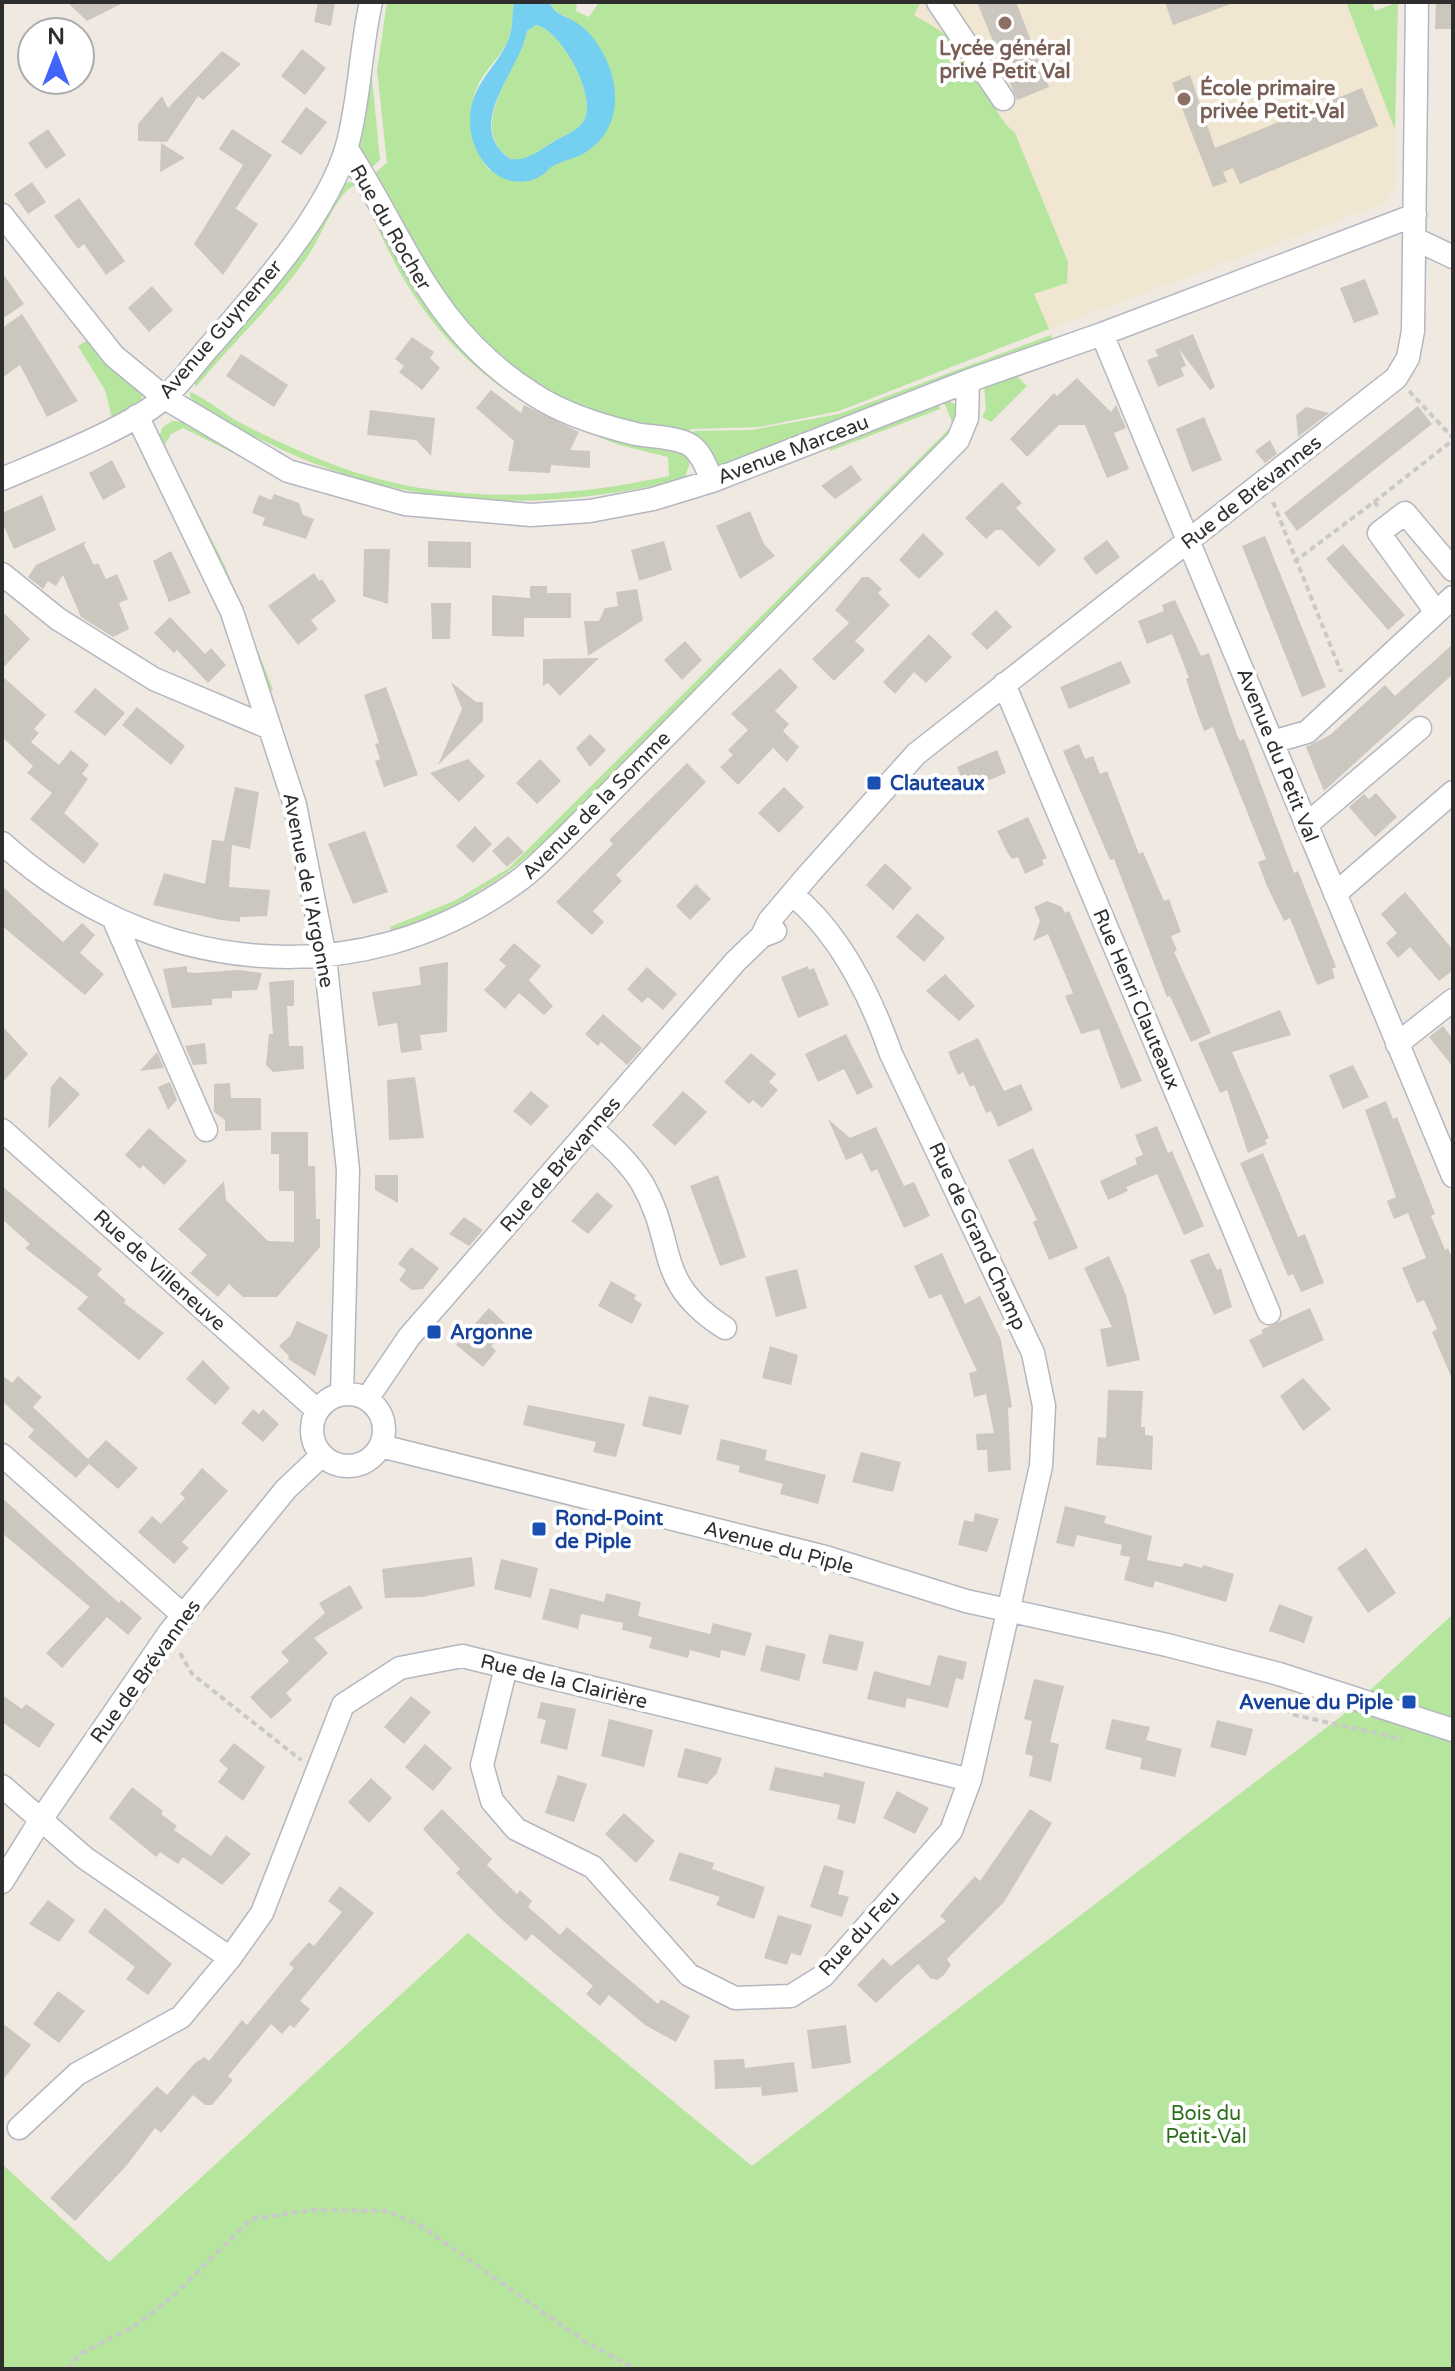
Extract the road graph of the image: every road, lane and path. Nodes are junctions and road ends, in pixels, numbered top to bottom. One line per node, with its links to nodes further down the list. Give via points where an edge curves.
1 (371, 2): 5 (street, Rue du Rocher)
2 (938, 2): 4 (street)
3 (1417, 2): 7 (street, Rue de Brévannes)
4 (1003, 99)
5 (347, 149): 13 (street, Avenue Guynemer, via 321,200 266,282); 17 (street, Rue du Rocher, via 422,284 492,363 535,396 582,417 690,445)
6 (2, 215): 13 (street, Avenue Marceau, via 114,356)
7 (1415, 215): 8 (street, Rue de Brévannes); 10 (street, Avenue Marceau)
8 (1415, 239): 9 (street); 11 (street, Rue de Brévannes, via 1411,345)
9 (1453, 257)
10 (1102, 334): 12 (street, Avenue Marceau); 21 (street, Avenue du Petit Val)
11 (1396, 378): 15 (path); 18 (street, Rue de Brévannes)
12 (968, 381): 17 (street, Avenue Marceau); 37 (street, Avenue de la Somme, via 967,418 958,440 519,881 457,919 373,948)
13 (165, 398): 14 (street, Avenue Guynemer); 17 (street, Avenue Marceau, via 288,471 405,504 531,515 590,511)
14 (137, 416): 16 (street, Avenue Guynemer); 28 (street, Avenue de l'Argonne, via 232,612)
15 (1453, 439): 19 (path)
16 (2, 479)
17 (712, 481)
18 (1265, 481): 21 (street, Rue de Brévannes); 22 (path)
19 (1374, 502): 20 (path); 22 (path)
20 (1392, 522): 23 (street, via 1405,513); 25 (street, via 1379,533)
21 (1190, 540): 26 (street, Rue de Brévannes); 30 (street, Avenue du Petit Val)
22 (1294, 562): 27 (path)
23 (1453, 570)
24 (2, 574): 28 (street, via 58,619 154,679)
25 (1445, 605): 27 (street)
26 (1004, 684): 35 (street, Rue de Brévannes, via 916,754 824,860 816,885); 44 (street, Rue Henri Clauteaux)
27 (1351, 692): 30 (street, via 1307,732)
28 (270, 728): 37 (street, Avenue de l'Argonne, via 295,805)
29 (1420, 728): 32 (street)
30 (1272, 742): 32 (street, Avenue du Petit Val)
31 (1453, 792): 34 (street)
32 (1306, 825): 34 (street, Avenue du Petit Val)
33 (2, 843): 36 (street, Avenue de la Somme, via 39,876)
34 (1335, 894): 39 (street, Avenue du Petit Val)
35 (798, 900): 40 (street, Rue de Brévannes, via 781,928 762,936 735,962); 52 (street, Rue de Grand Champ, via 825,926 876,1013 1033,1353 1044,1406 1041,1466)
36 (114, 920): 37 (street, Avenue de la Somme, via 194,948 256,958); 42 (street)
37 (325, 957): 46 (street, Avenue de l'Argonne, via 348,1170)
38 (1453, 1000): 39 (street)
39 (1397, 1044): 43 (street, Avenue du Petit Val)
40 (591, 1128): 45 (street, via 641,1181 679,1288); 47 (street, Rue de Brévannes, via 409,1337)
41 (2, 1130): 48 (street, Rue de Villeneuve)
42 (206, 1130)
43 (1453, 1176)
44 (1269, 1313)
45 (725, 1328)
46 (342, 1394): 47 (street); 48 (street)
47 (367, 1399): 49 (street, via 383,1418)
48 (317, 1410): 51 (street, via 312,1435)
49 (381, 1446): 51 (street, via 373,1458 351,1467); 52 (street, Avenue du Piple, via 825,1557)
50 (2, 1455): 53 (street)
51 (321, 1456): 53 (street, Rue de Brévannes, via 286,1489)
52 (1008, 1611): 57 (street, Avenue du Piple, via 1195,1652); 60 (street, Rue du Feu)
53 (183, 1615): 54 (street, Rue de Brévannes)
54 (169, 1633): 59 (path, via 192,1674); 62 (street, Rue de Brévannes)
55 (506, 1667): 59 (street, Rue de la Clairière, via 462,1656 400,1668 343,1705); 60 (street, Rue de la Clairière); 60 (street, Rue du Feu, via 482,1765 492,1801 516,1829 593,1867 689,1975 735,1998 791,1996 823,1976 951,1831)
56 (1276, 1688): 58 (path, via 1290,1714)
57 (1453, 1730)
58 (1408, 1740)
59 (317, 1772): 65 (street, Rue de la Clairière, via 262,1913)
60 (970, 1780)
61 (2, 1786): 62 (street)
62 (40, 1821): 63 (street, Rue de Brévannes); 64 (street, Rue de Brévannes); 65 (street)
63 (2, 1864)
64 (2, 1882)
65 (230, 1958): 66 (street, Rue de la Clairière, via 181,2017 77,2074)
66 (19, 2128)
67 (68, 2369): 68 (path, via 80,2354 138,2324 172,2297 251,2219 313,2210 387,2211 421,2226 584,2341)
68 (636, 2369)

